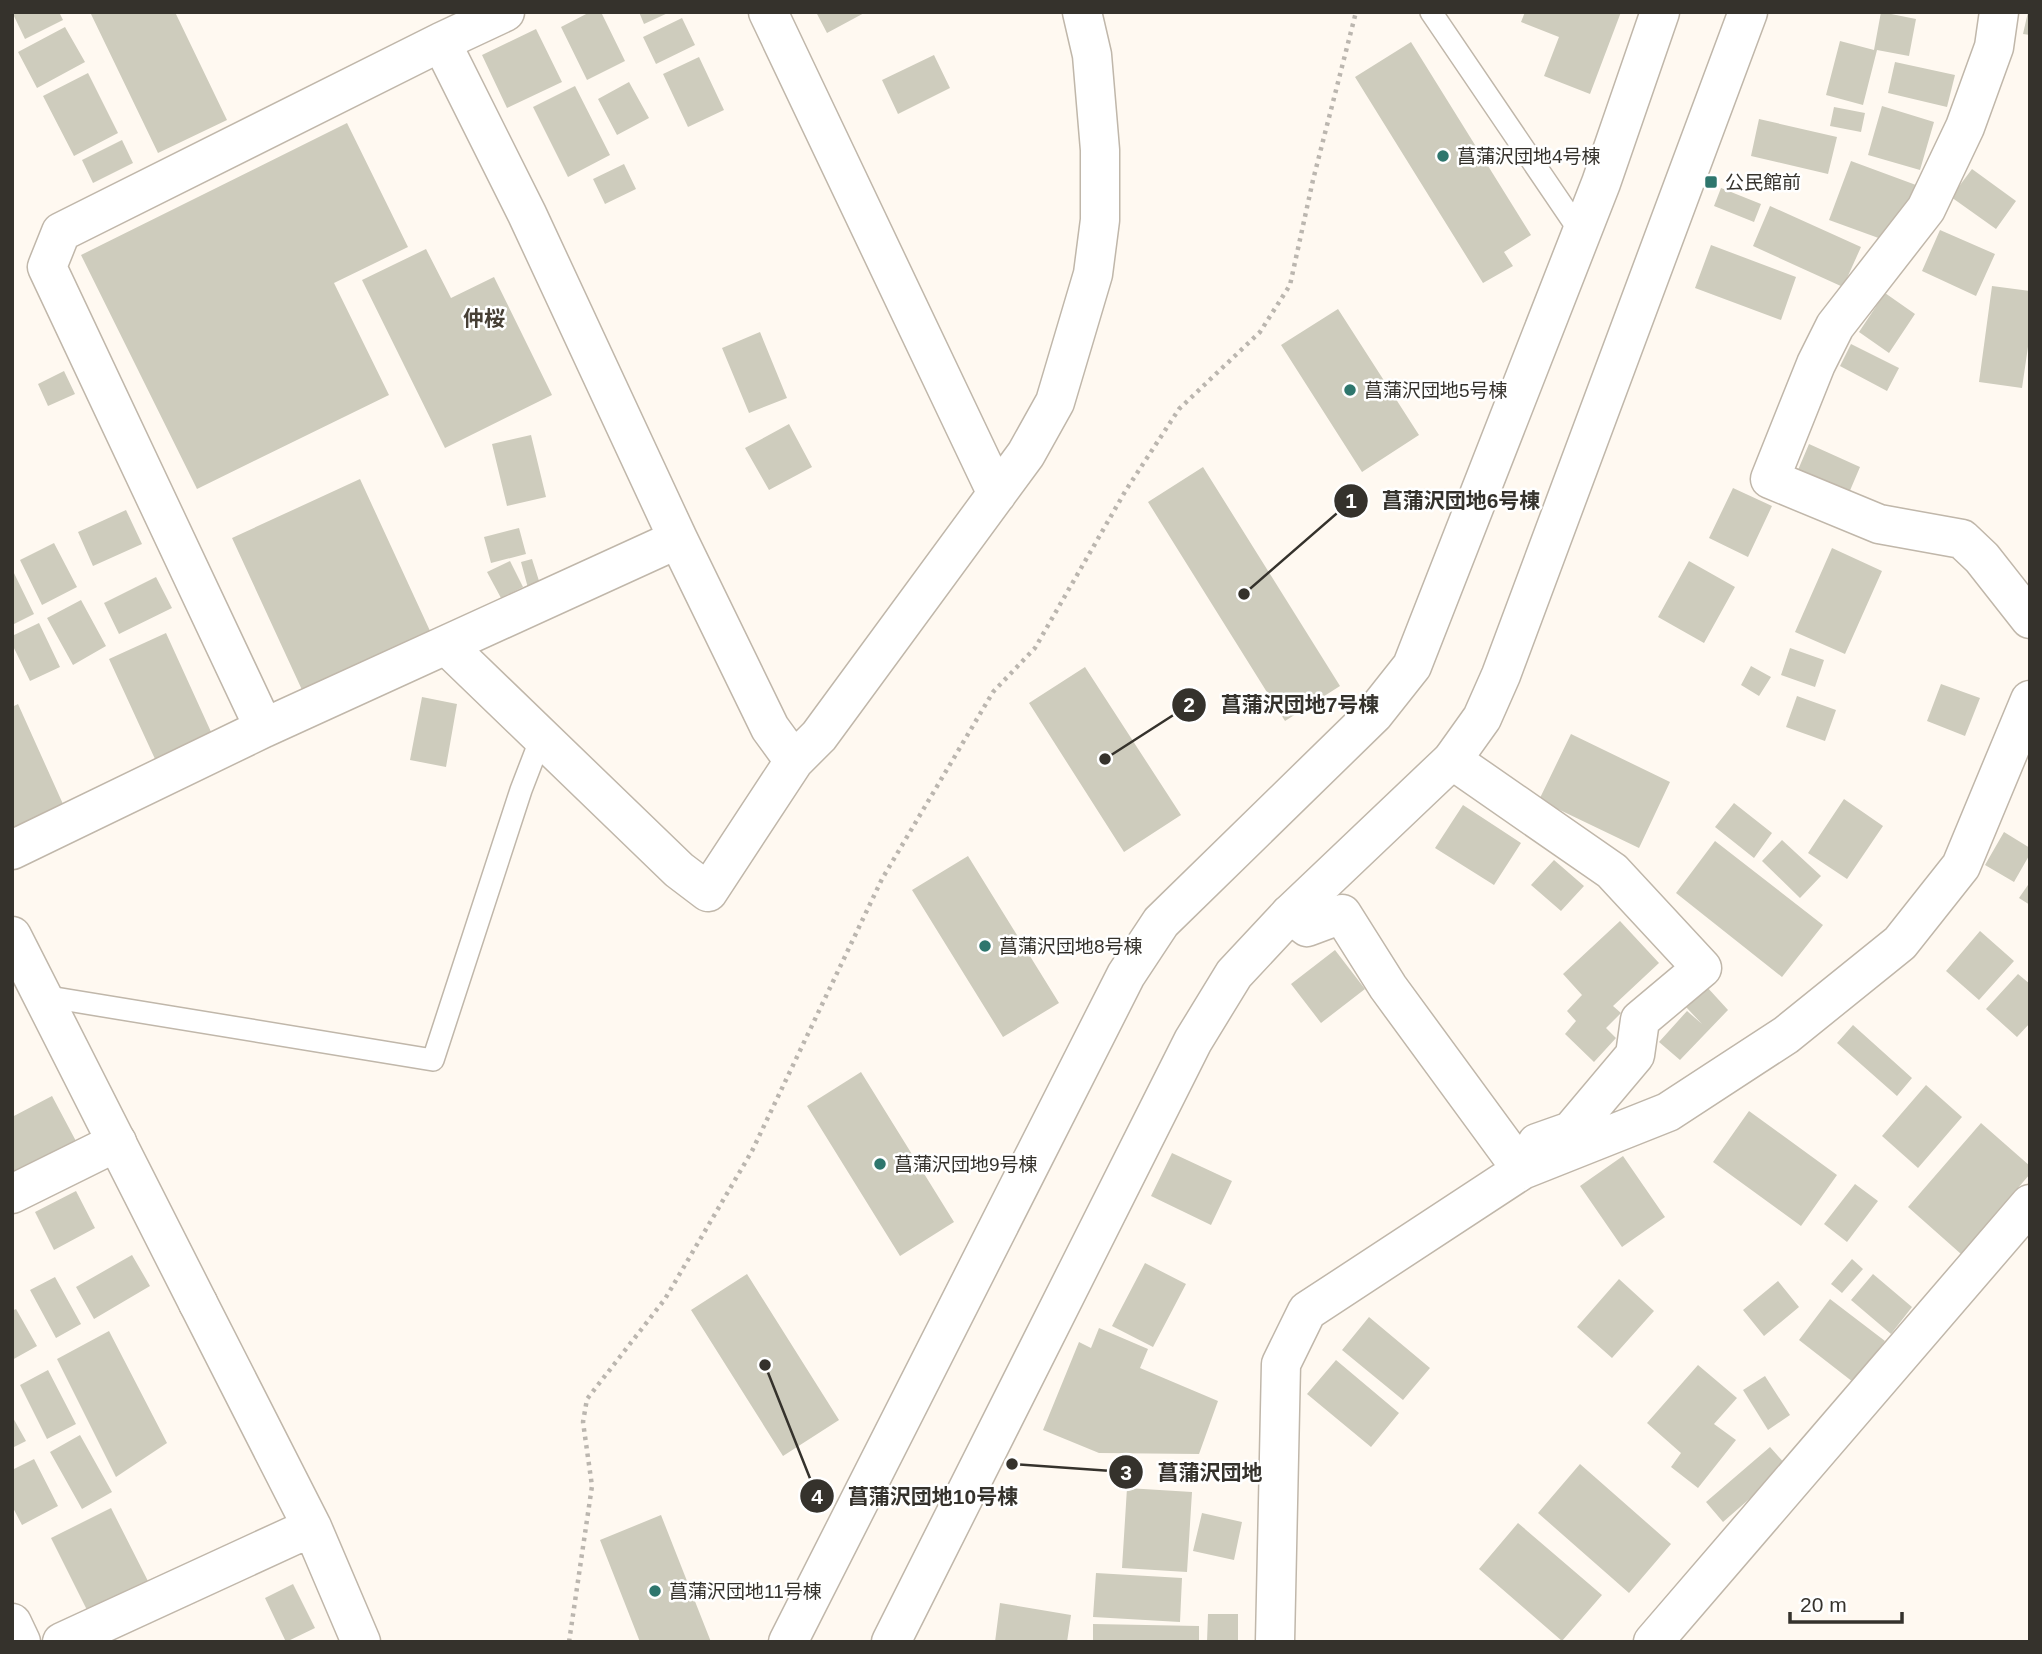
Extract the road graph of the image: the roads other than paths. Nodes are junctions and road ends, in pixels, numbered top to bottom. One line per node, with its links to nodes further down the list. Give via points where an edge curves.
1 (505, 12): 8 (street)
2 (768, 12): 10 (street)
3 (1082, 12): 10 (street, via 1092,55 1100,150 1100,220 1093,274 1055,402)
4 (1431, 12): 9 (lane)
5 (1660, 12): 9 (street)
6 (1748, 12): 17 (street, via 1501,675 1482,718)
7 (1999, 12): 12 (street, via 1994,47 1973,104 1926,209 1835,326 1770,479 1879,524 1962,539)
8 (442, 42): 11 (street); 15 (street, via 61,232 47,268)
9 (1581, 233): 32 (street, via 1412,666 1374,714 1161,922 1126,975)
10 (997, 494): 18 (street, via 819,736)
11 (678, 539): 13 (street); 18 (street, via 771,729)
12 (2030, 619)
13 (446, 645): 15 (street); 16 (street)
14 (2030, 700): 24 (street, via 1961,866 1900,943 1786,1035 1668,1112)
15 (264, 728): 19 (street)
16 (541, 738): 18 (street, via 708,892); 22 (lane, via 433,1060)
17 (1452, 760): 20 (street); 24 (street, via 1612,871 1702,968 1640,1020 1635,1055 1571,1131)
18 (794, 761)
19 (12, 850)
20 (1290, 914): 24 (street, via 1307,927 1342,914 1388,987); 33 (street, via 1234,974 1193,1041)
21 (12, 936): 22 (street)
22 (43, 996): 23 (street)
23 (117, 1142): 25 (street); 27 (street)
24 (1516, 1162): 34 (street, via 1307,1311 1281,1364)
25 (12, 1194)
26 (2030, 1204): 35 (street)
27 (313, 1527): 30 (street); 31 (street)
28 (12, 1623): 29 (street)
29 (21, 1642)
30 (62, 1642)
31 (361, 1642)
32 (789, 1642)
33 (891, 1642)
34 (1275, 1642)
35 (1653, 1642)

